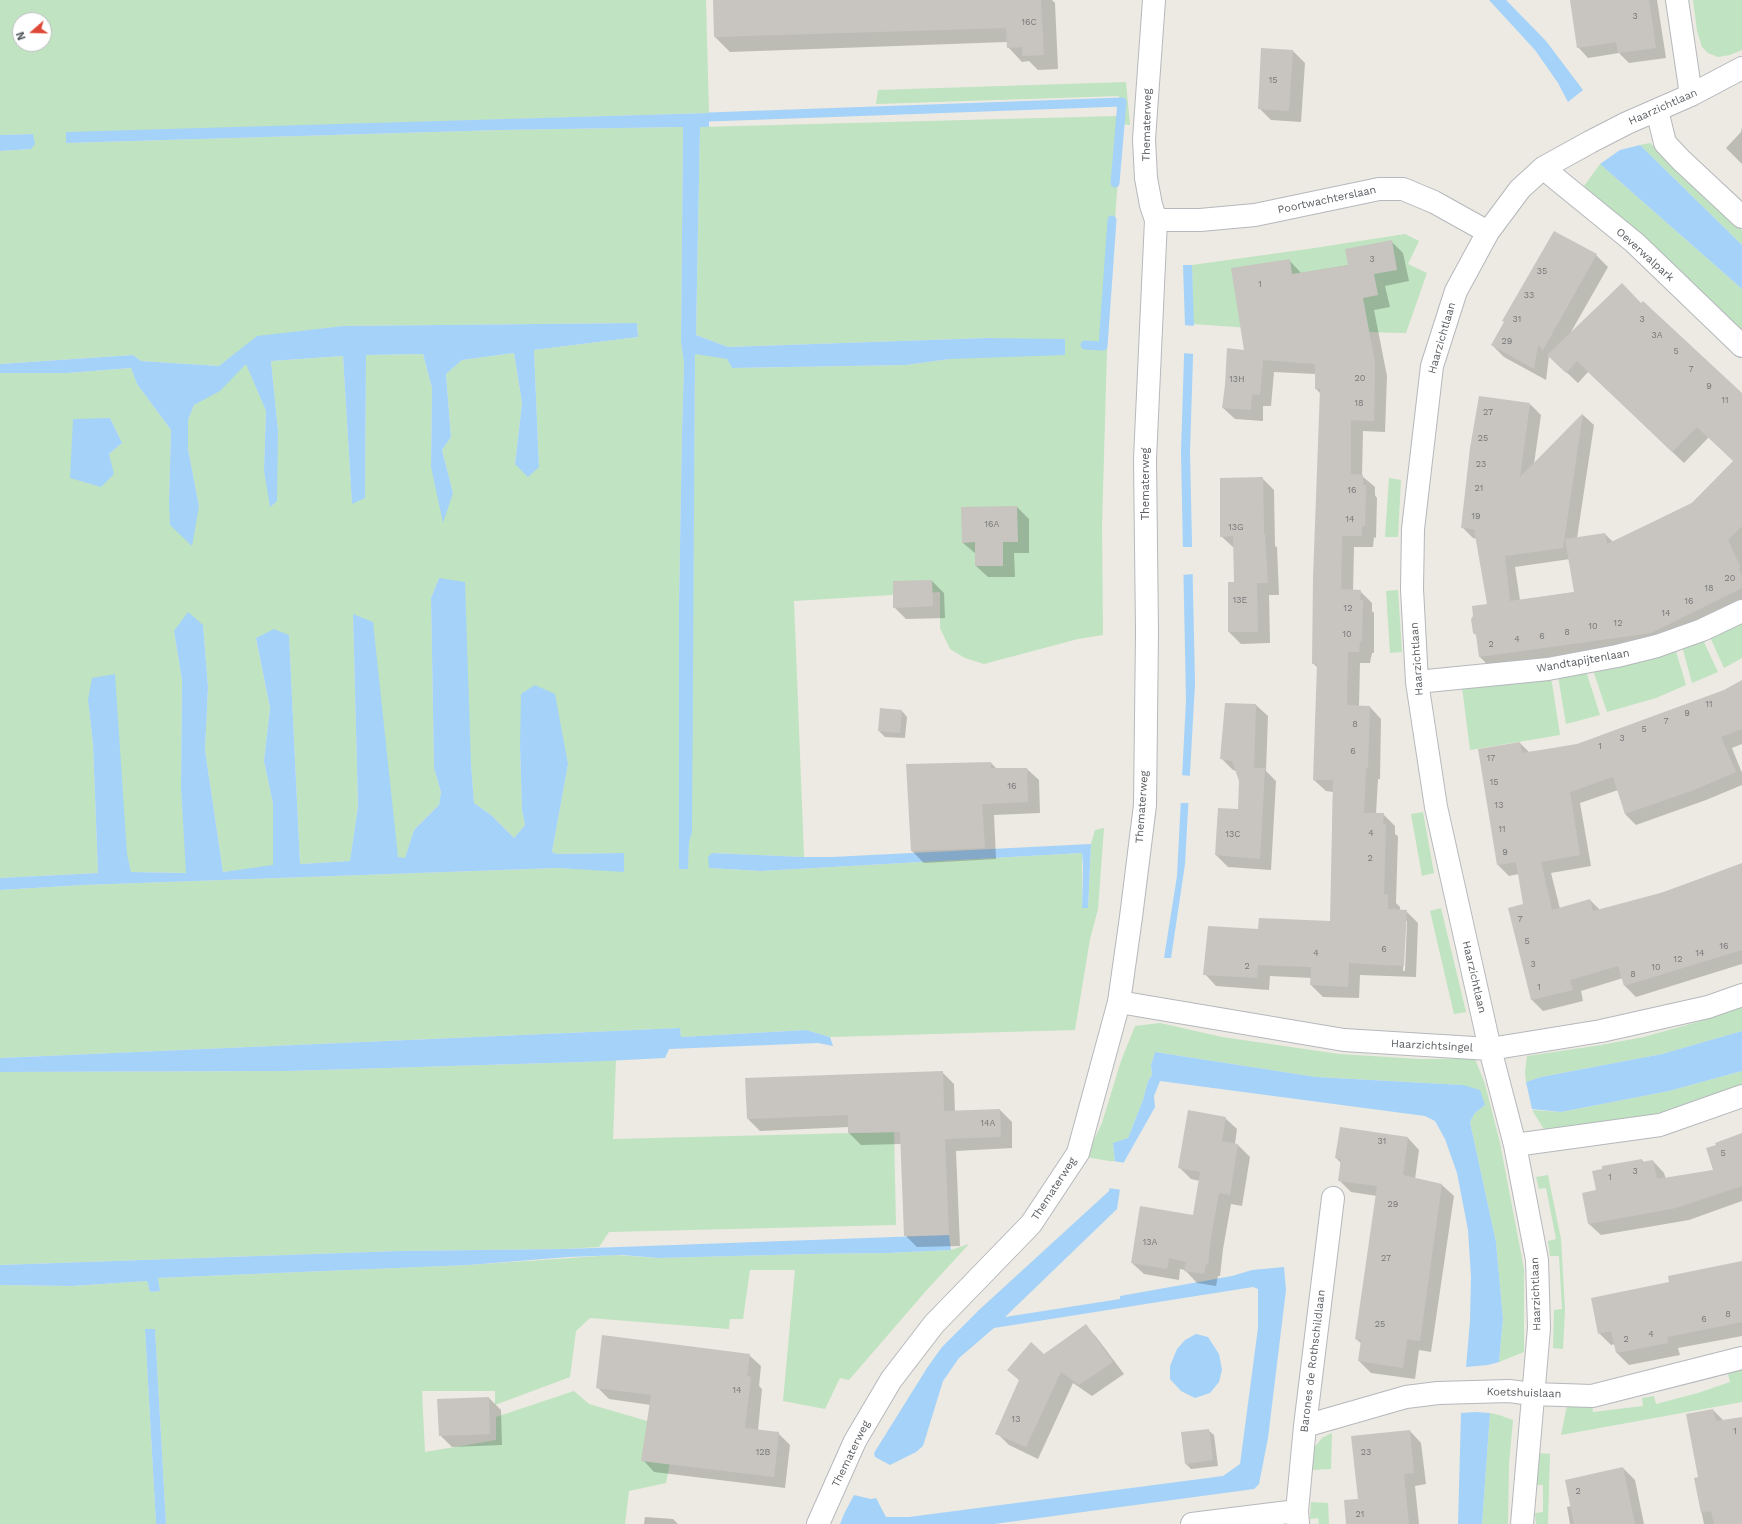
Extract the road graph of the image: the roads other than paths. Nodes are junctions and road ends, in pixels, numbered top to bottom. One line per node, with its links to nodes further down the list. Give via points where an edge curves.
1 (1154, 0): 8 (street, Thematerweg, via 1144,139 1146,178)
2 (1677, 0): 4 (street)
3 (1742, 68): 4 (street, Haarzichtlaan)
4 (1691, 95): 5 (street, Haarzichtlaan)
5 (1657, 110): 6 (street, Haarzichtlaan); 7 (street, via 1665,143)
6 (1543, 168): 9 (street, Haarzichtlaan, via 1520,189); 10 (street, Oeverwalpark, via 1634,244)
7 (1742, 217)
8 (1156, 220): 9 (street, Poortwachterslaan, via 1255,216 1379,189 1402,189 1434,202); 14 (street, Thematerweg, via 1145,459 1145,805)
9 (1488, 232): 12 (street, Haarzichtlaan, via 1456,291 1432,366 1413,529 1412,589)
10 (1742, 346)
11 (1742, 611): 12 (street, Wandtapijtenlaan, via 1702,630 1657,646 1617,656 1548,669)
12 (1417, 682): 15 (street, Haarzichtlaan, via 1436,807)
13 (1742, 995): 15 (street, Haarzichtsingel, via 1708,1007 1600,1031)
14 (1119, 1002): 15 (street, Haarzichtsingel, via 1344,1040); 23 (street, Thematerweg, via 1078,1153 1031,1224 934,1324 891,1380 855,1441)
15 (1490, 1049): 17 (street, Haarzichtlaan)
16 (1742, 1096): 17 (street, via 1660,1124)
17 (1515, 1146): 20 (street, Haarzichtlaan, via 1537,1260 1539,1328)
18 (1333, 1198): 21 (street, Barones de Rothschildlaan)
19 (1742, 1358): 20 (street, Koetshuislaan, via 1592,1396)
20 (1532, 1394): 21 (street, Koetshuislaan, via 1509,1391 1438,1393 1406,1397); 25 (street, Haarzichtlaan)
21 (1305, 1426): 22 (street, Barones de Rothschildlaan)
22 (1298, 1517): 24 (street)
23 (818, 1524)
24 (1192, 1524)
25 (1522, 1524)

